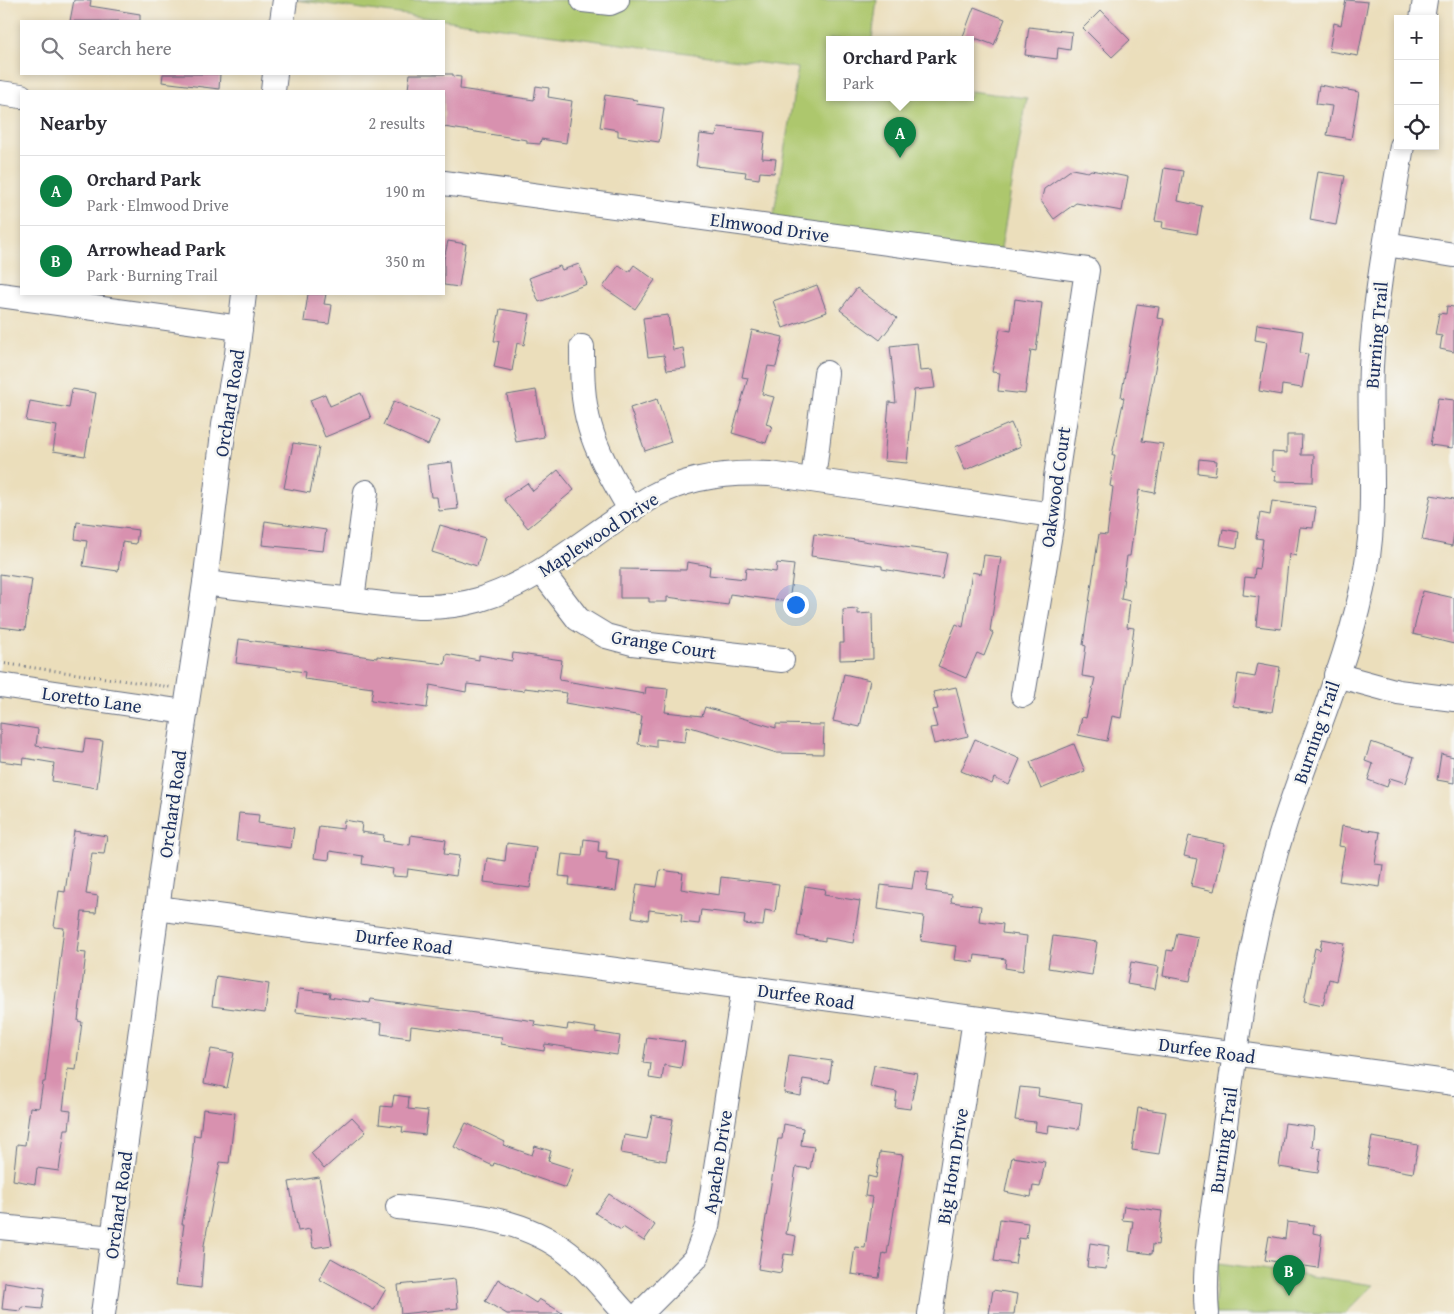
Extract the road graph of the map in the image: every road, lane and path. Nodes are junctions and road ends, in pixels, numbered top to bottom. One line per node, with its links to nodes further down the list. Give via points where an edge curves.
1 (285, 0): 6 (street)
2 (583, 0): 3 (street, via 610,3)
3 (617, 0)
4 (1425, 0): 5 (street)
5 (1423, 15)
6 (282, 20)
7 (275, 75): 8 (street)
8 (273, 90)
9 (0, 93): 10 (street)
10 (20, 96)
11 (1401, 150): 13 (street, Burning Trail)
12 (445, 184): 15 (street, Elmwood Drive, via 1087,270)
13 (1386, 244): 14 (street); 30 (street, Burning Trail, via 1371,363 1369,547 1356,616)
14 (1454, 255)
15 (1086, 279): 24 (street, Oakwood Court)
16 (0, 295): 18 (street)
17 (244, 295): 18 (street, Orchard Road)
18 (240, 328): 26 (street, Orchard Road, via 224,426)
19 (582, 347): 23 (street, via 584,402 590,428)
20 (826, 373): 21 (street)
21 (813, 480): 23 (street, Maplewood Drive, via 753,473 710,477 671,488); 24 (street, Maplewood Drive)
22 (366, 492): 27 (street)
23 (631, 510): 25 (street, Maplewood Drive)
24 (1053, 515): 32 (street, Oakwood Court)
25 (542, 572): 27 (street, Maplewood Drive, via 493,594 448,606 397,607); 28 (street, Grange Court, via 578,619 606,636 632,643)
26 (205, 584): 27 (street, Maplewood Drive); 34 (street, Orchard Road)
27 (352, 600)
28 (782, 660)
29 (0, 663): 34 (path)
30 (1336, 675): 33 (street, via 1398,692); 38 (street, Burning Trail, via 1267,879 1249,959)
31 (0, 685): 34 (street, Loretto Lane)
32 (1024, 696)
33 (1454, 699)
34 (187, 701): 35 (street, Orchard Road)
35 (157, 908): 36 (street, Durfee Road); 42 (street, Orchard Road)
36 (744, 987): 37 (street, Durfee Road); 45 (street, Apache Drive, via 707,1227 695,1259)
37 (974, 1019): 38 (street, Durfee Road); 46 (street, Big Horn Drive)
38 (1235, 1054): 39 (street, Durfee Road); 47 (street, Burning Trail, via 1206,1264)
39 (1454, 1083)
40 (398, 1207): 44 (street, via 481,1217 532,1232 574,1258)
41 (0, 1227): 42 (street)
42 (113, 1238): 43 (street, Orchard Road)
43 (103, 1314)
44 (626, 1314)
45 (640, 1314)
46 (930, 1314)
47 (1207, 1314)

